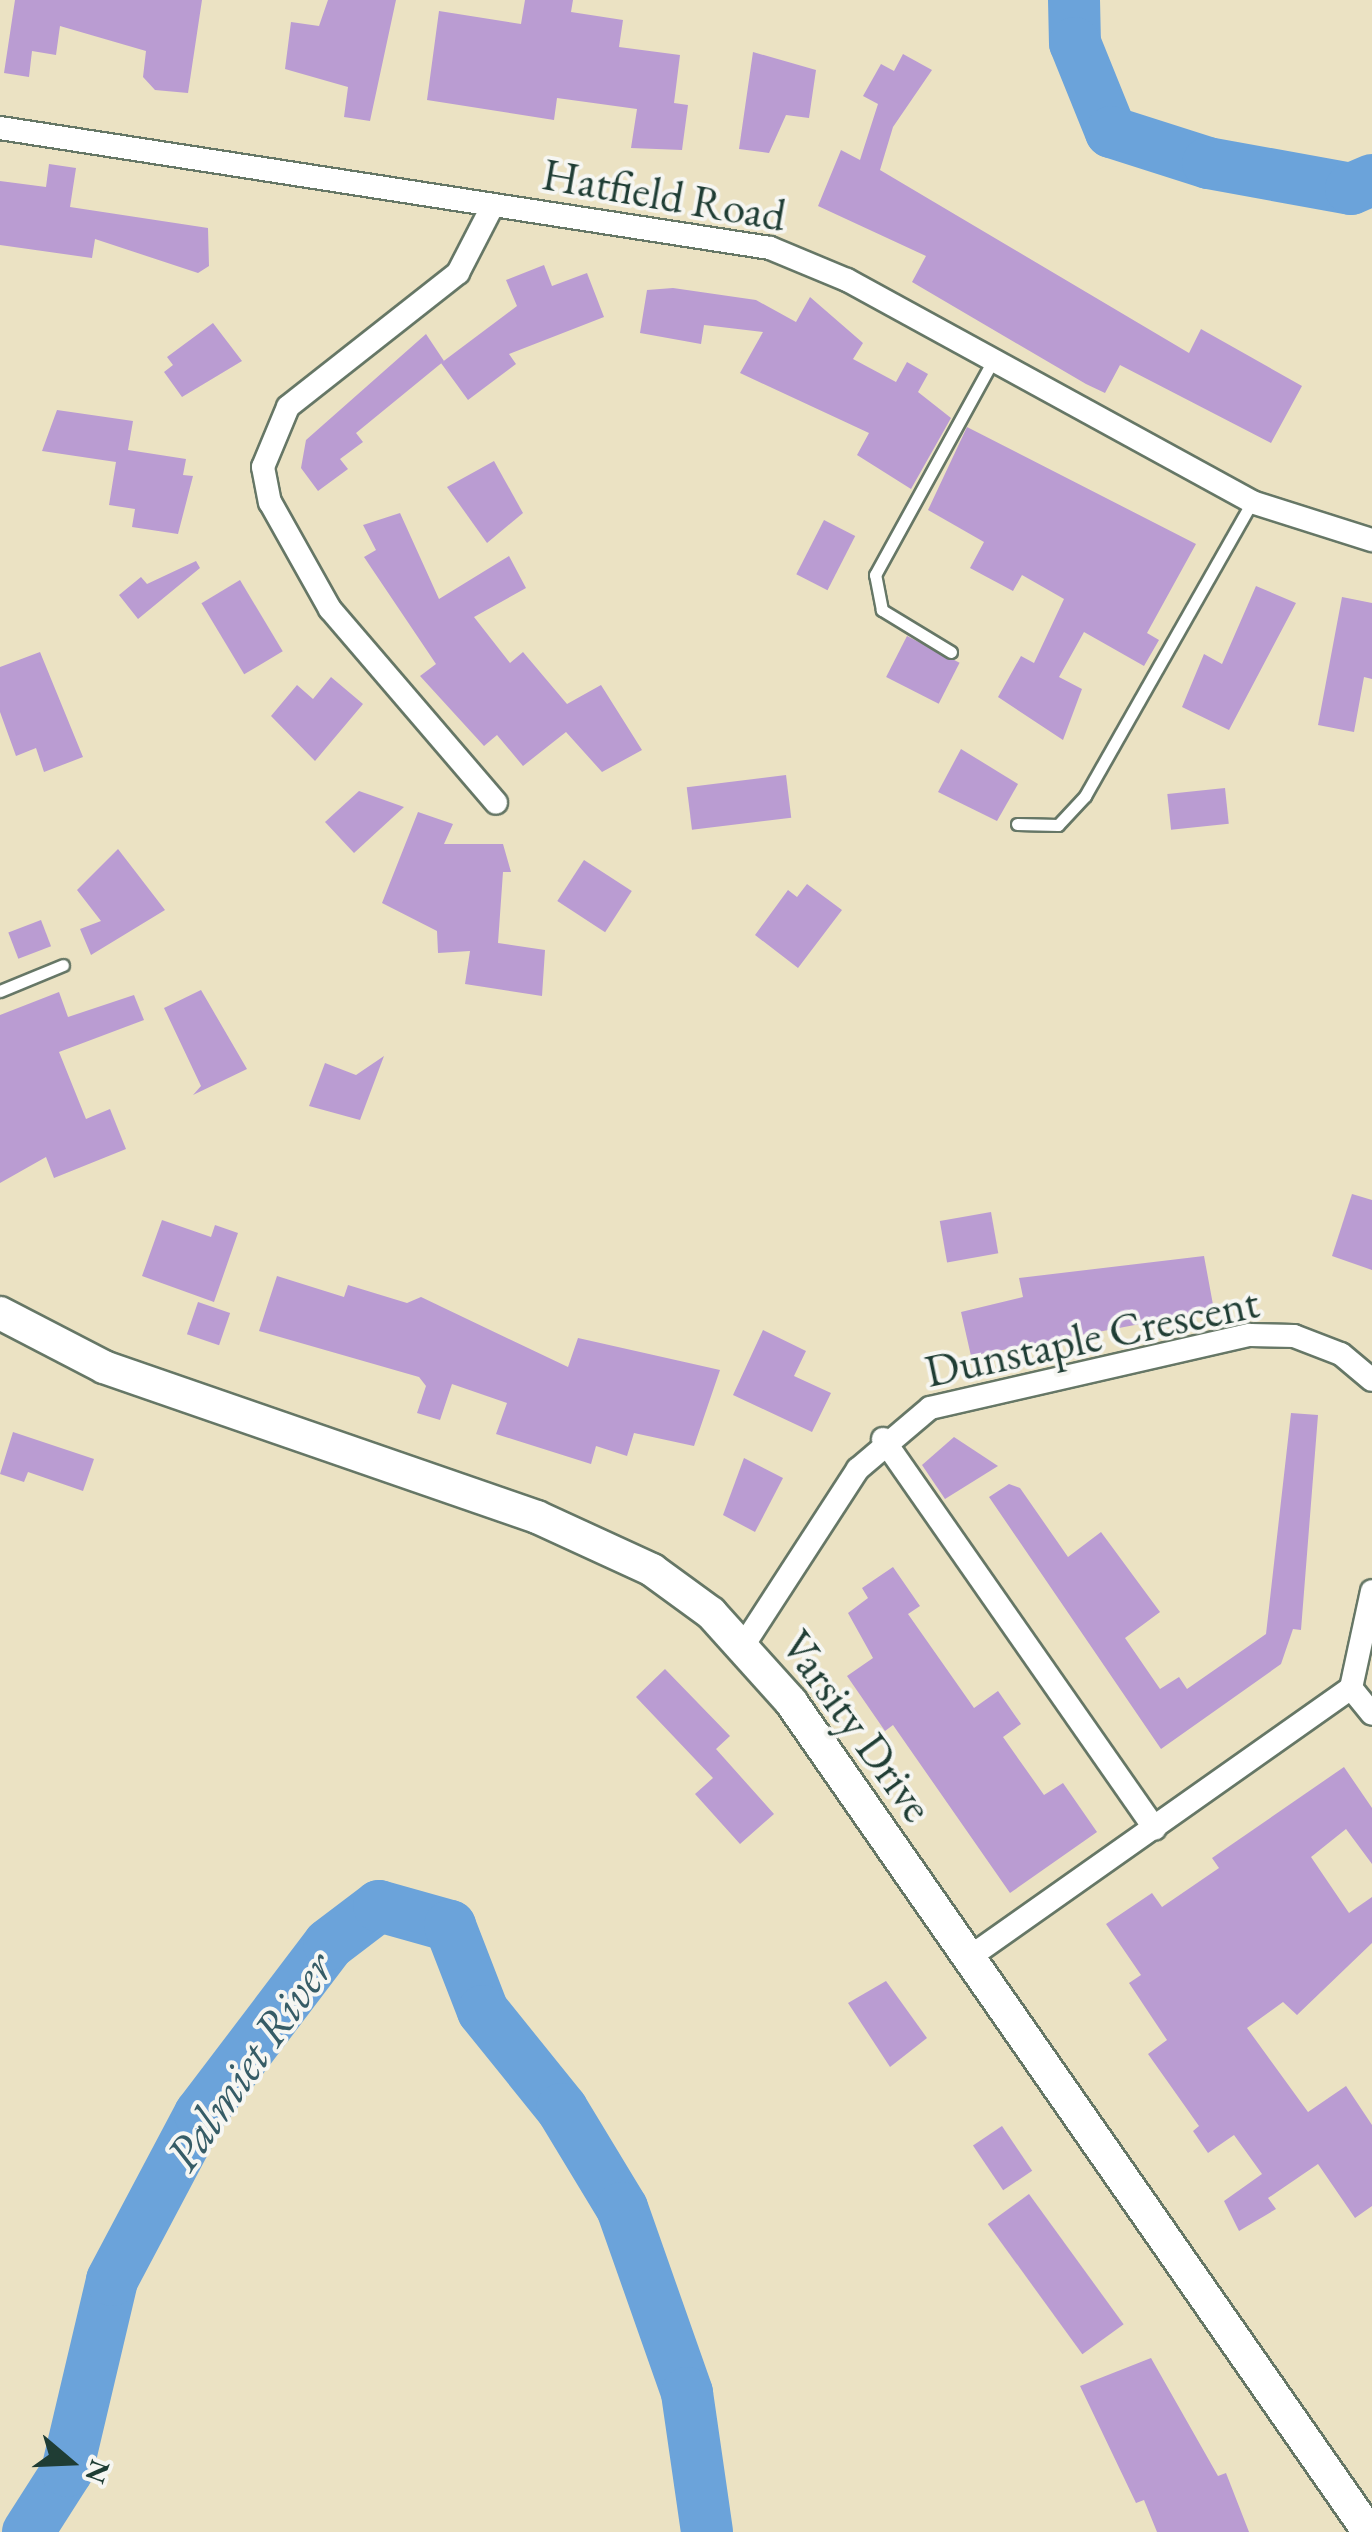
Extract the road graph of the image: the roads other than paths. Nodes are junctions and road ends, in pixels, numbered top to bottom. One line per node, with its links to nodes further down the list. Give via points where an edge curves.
1 (0, 128): 2 (street, Hatfield Road)
2 (492, 207): 3 (street, Hatfield Road, via 770,248 846,280); 7 (street, via 458,272 288,408 262,467 270,502 330,609)
3 (992, 362): 4 (street, Hatfield Road); 6 (lane, via 875,575 882,610)
4 (1252, 502): 5 (street, Hatfield Road); 8 (lane, via 1085,796 1058,825)
5 (1372, 540)
6 (951, 652)
7 (496, 803)
8 (1016, 824)
9 (63, 966): 10 (lane)
10 (0, 991)
11 (0, 1313): 15 (street, Varsity Drive, via 104,1367 627,1556)
12 (1372, 1380): 13 (street, Dunstaple Crescent, via 1341,1354 1294,1336 1250,1335 953,1400)
13 (883, 1439): 15 (street, Dunstaple Crescent); 18 (street, Dunstaple Crescent)
14 (1372, 1592): 16 (street)
15 (743, 1646): 19 (street, Varsity Drive)
16 (1351, 1688): 17 (street); 18 (street)
17 (1372, 1714)
18 (1155, 1828): 19 (street)
19 (967, 1958): 20 (street, Varsity Drive)
20 (1369, 2532)

